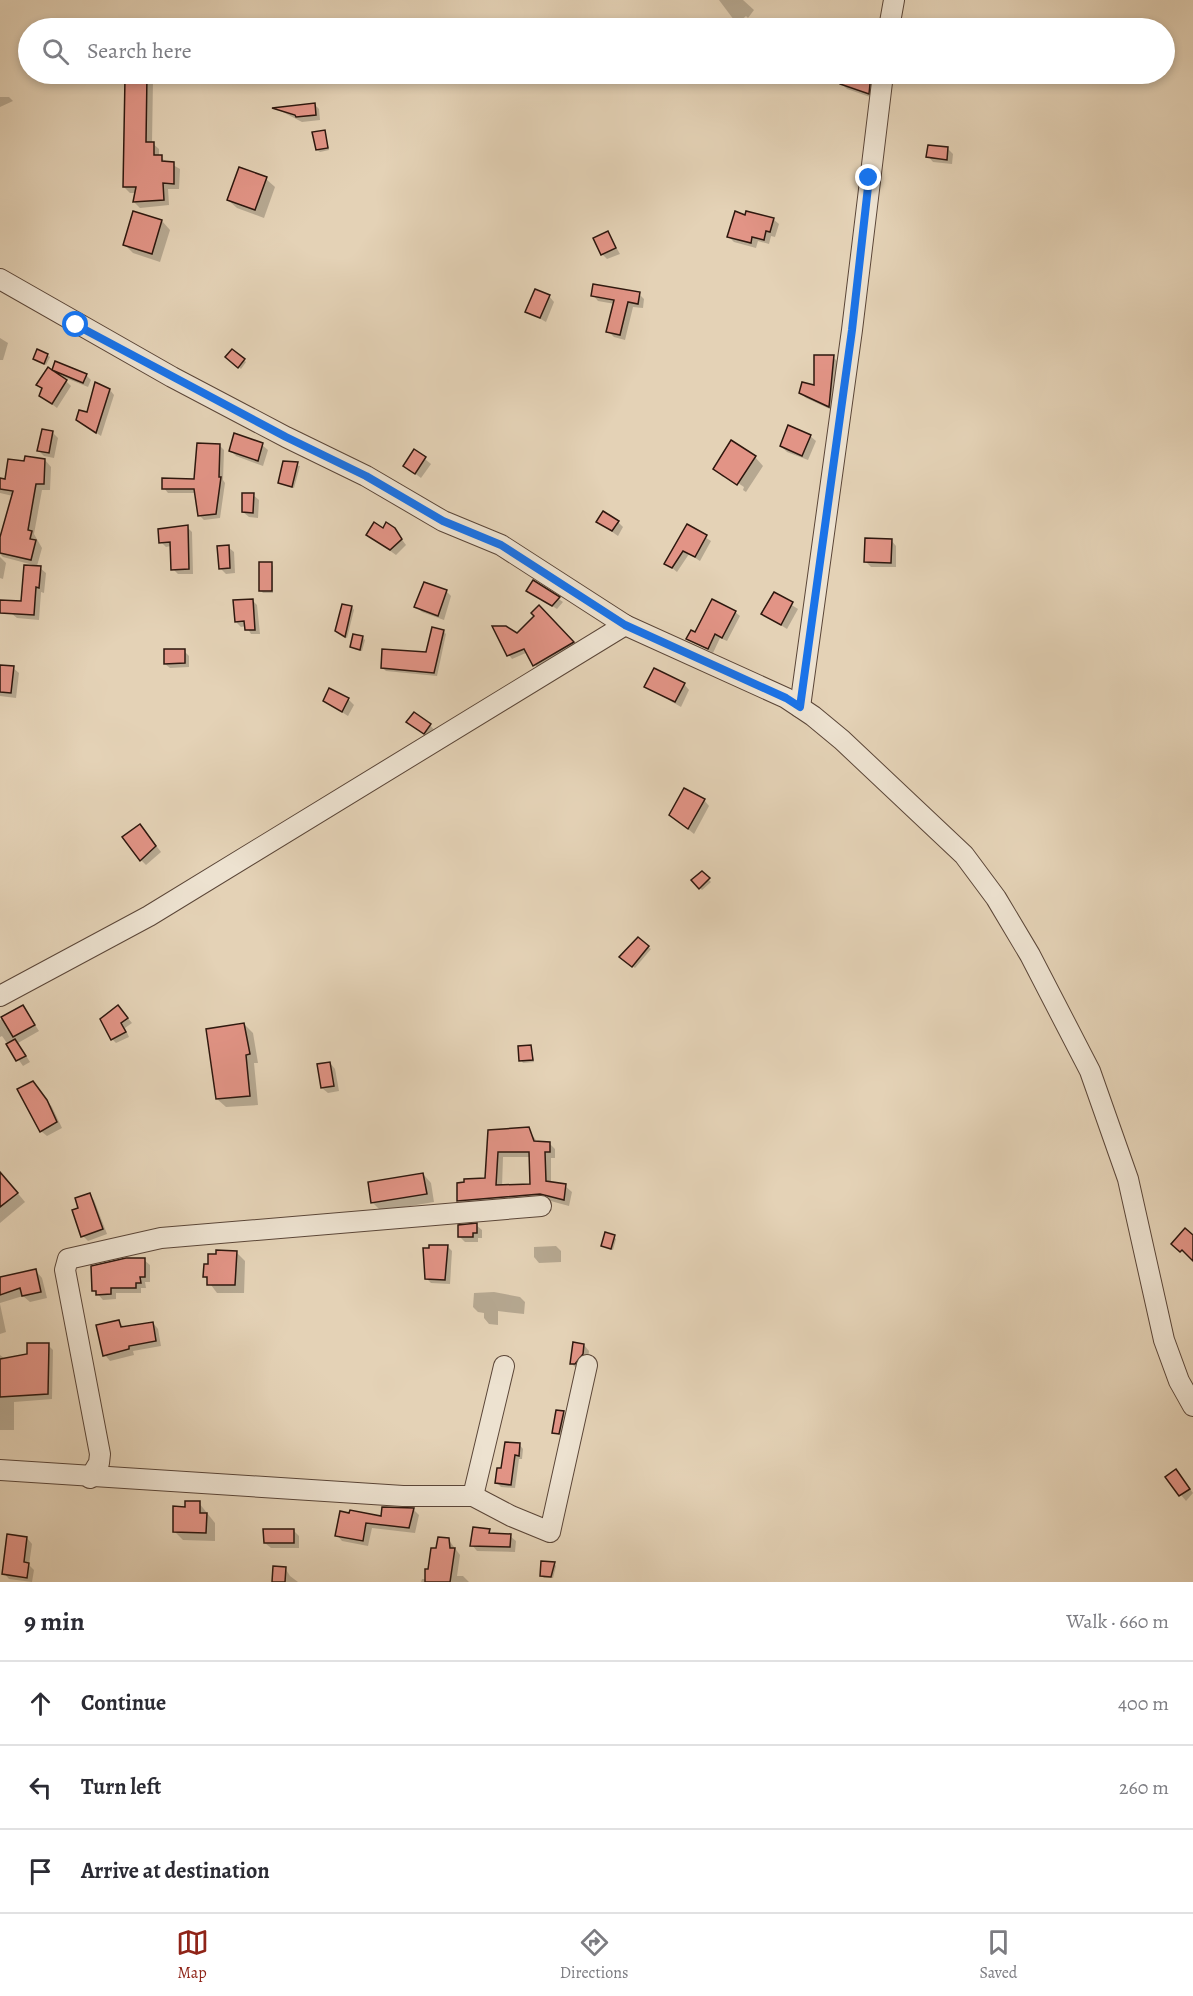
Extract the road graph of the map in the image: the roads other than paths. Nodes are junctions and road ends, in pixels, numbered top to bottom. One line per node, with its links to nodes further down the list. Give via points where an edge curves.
1 (894, 0): 2 (street)
2 (891, 18)
3 (882, 84): 6 (street)
4 (0, 279): 5 (street, via 76,325 366,476 443,521 501,545)
5 (625, 625): 6 (street); 7 (street, via 149,916)
6 (800, 707): 11 (street, via 842,740 963,855 996,898 1030,955 1090,1071 1110,1123 1137,1217 1164,1340)
7 (0, 996)
8 (541, 1206): 13 (street, via 161,1238 68,1259 65,1270 100,1454)
9 (588, 1365): 14 (street, via 550,1532)
10 (504, 1366): 14 (street)
11 (1193, 1406)
12 (0, 1470): 13 (street)
13 (90, 1478): 14 (street, via 403,1496)
14 (473, 1496)

